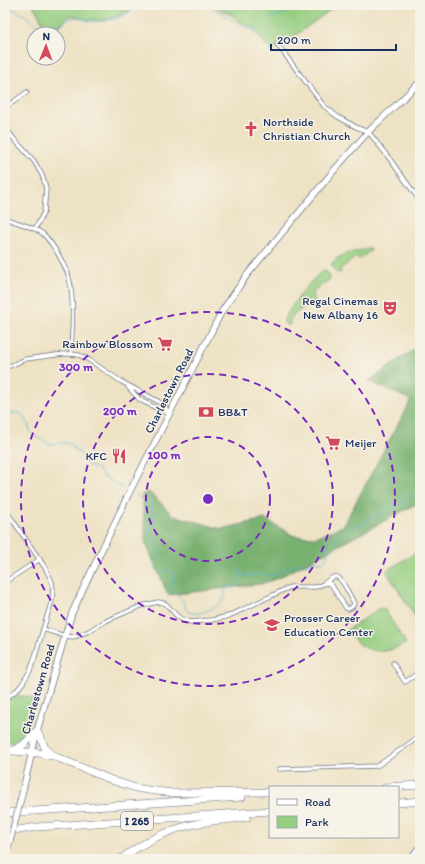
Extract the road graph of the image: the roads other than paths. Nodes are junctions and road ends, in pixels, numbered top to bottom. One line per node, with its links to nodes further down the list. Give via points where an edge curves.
1 (277, 44): 6 (street, via 324,106 338,117)
2 (420, 82): 6 (main road, Charlestown Road)
3 (27, 92): 4 (street)
4 (5, 108)
5 (5, 127): 9 (street, via 34,161 45,184 44,212)
6 (368, 132): 7 (street); 13 (main road, Charlestown Road, via 247,275 222,311)
7 (420, 201)
8 (5, 218): 9 (street)
9 (34, 229): 10 (street, via 44,235 68,274 72,304)
10 (71, 354): 11 (street, via 26,359); 12 (street, via 89,360)
11 (5, 368)
12 (124, 384): 13 (street, via 140,400); 13 (street, via 163,404)
13 (170, 414): 19 (main road, Charlestown Road, via 88,576)
14 (5, 510): 15 (street)
15 (40, 559): 16 (street); 18 (street, via 50,575 53,588 52,601)
16 (5, 582)
17 (323, 584): 17 (street, via 331,584 346,608 354,606 354,601 339,578 333,577); 19 (street, via 316,587 290,587 234,614 212,620 183,620 164,603 154,602 108,620 84,634)
18 (43, 629): 19 (street); 22 (street, via 26,678 17,690)
19 (65, 636): 23 (main road, Charlestown Road)
20 (393, 663): 21 (street, via 405,682)
21 (420, 672)
22 (5, 699)
23 (37, 731): 25 (highway, via 20,748); 26 (main road, Charlestown Road); 27 (highway, via 45,748)
24 (420, 736): 28 (street, via 377,766)
25 (7, 751): 26 (highway)
26 (32, 753): 27 (highway); 40 (main road, Charlestown Road, bridge)
27 (56, 757): 31 (highway, via 114,781 148,790 173,793)
28 (279, 769)
29 (420, 785): 30 (highway)
30 (399, 786)
31 (269, 792)
32 (269, 795): 35 (highway, I 265)
33 (420, 801): 34 (highway)
34 (399, 803)
35 (5, 813)
36 (269, 813): 38 (highway, I 265)
37 (269, 813): 41 (highway, via 182,827 158,836)
38 (5, 830)
39 (420, 845): 42 (street)
40 (5, 856)
41 (121, 859)
42 (409, 859)

